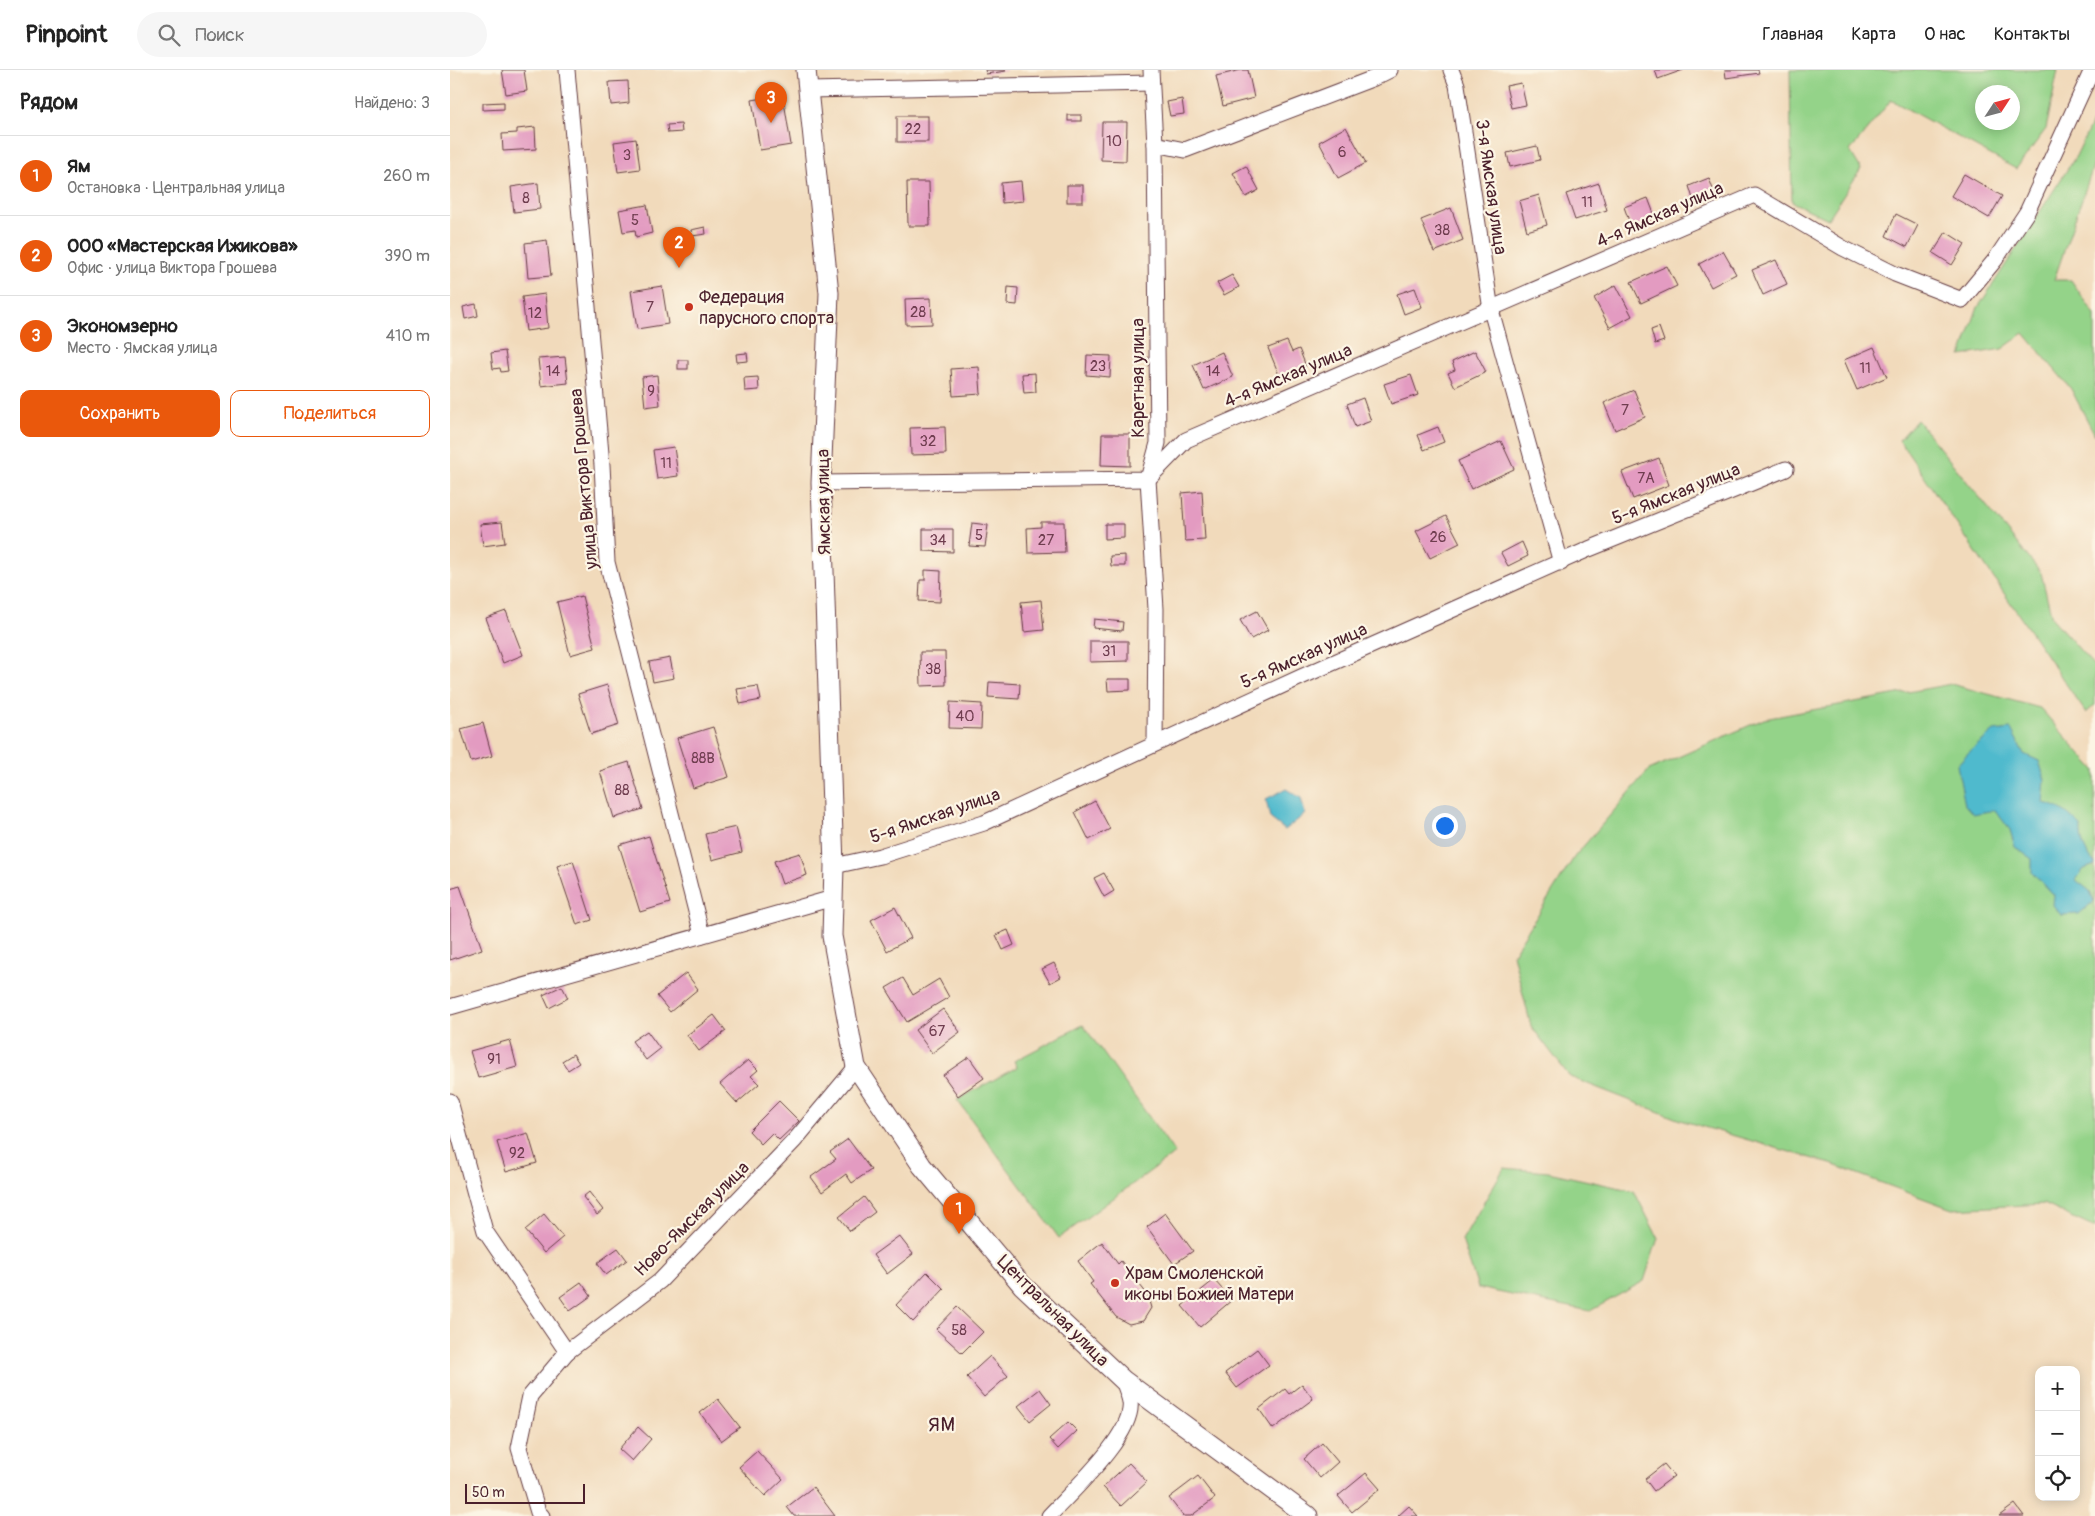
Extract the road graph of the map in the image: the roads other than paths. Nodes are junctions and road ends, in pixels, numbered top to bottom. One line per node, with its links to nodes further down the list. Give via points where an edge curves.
1 (567, 70): 17 (street, улица Виктора Грошева, via 602,465 607,562)
2 (806, 70): 7 (street, Ямская улица)
3 (1390, 70): 8 (street, via 1186,150)
4 (1451, 70): 9 (street, 3-я Ямская улица, via 1457,85)
5 (2092, 70): 9 (street, 4-я Ямская улица, via 2027,212 1995,260 1962,300 1895,274 1843,248 1754,195)
6 (1151, 76): 7 (street); 8 (street, Каретная улица)
7 (809, 90): 12 (street, Ямская улица, via 829,293)
8 (1155, 144): 11 (street, Каретная улица, via 1158,443)
9 (1490, 310): 11 (street, 4-я Ямская улица, via 1186,440); 13 (street, 3-я Ямская улица)
10 (1786, 469): 13 (street, 5-я Ямская улица)
11 (1148, 479): 12 (street); 14 (street, Каретная улица, via 1156,609)
12 (821, 483): 15 (street, Ямская улица)
13 (1561, 562): 14 (street, 5-я Ямская улица)
14 (1155, 744): 15 (street, 5-я Ямская улица, via 984,823 880,856)
15 (834, 866): 16 (street, Ямская улица)
16 (833, 898): 17 (street); 18 (street, Ямская улица)
17 (702, 935): 19 (street)
18 (832, 936): 20 (street, Центральная улица)
19 (450, 1007)
20 (856, 1067): 22 (street, Ново-Ямская улица, via 795,1140 660,1281); 23 (street, Центральная улица, via 922,1166 1022,1285)
21 (450, 1102): 22 (street, via 485,1231)
22 (567, 1352): 24 (street, Ново-Ямская улица, via 530,1396 519,1448 538,1512)
23 (1123, 1380): 25 (street, via 1131,1403 1118,1441); 26 (street, Центральная улица)
24 (542, 1516)
25 (1049, 1516)
26 (1308, 1516)

